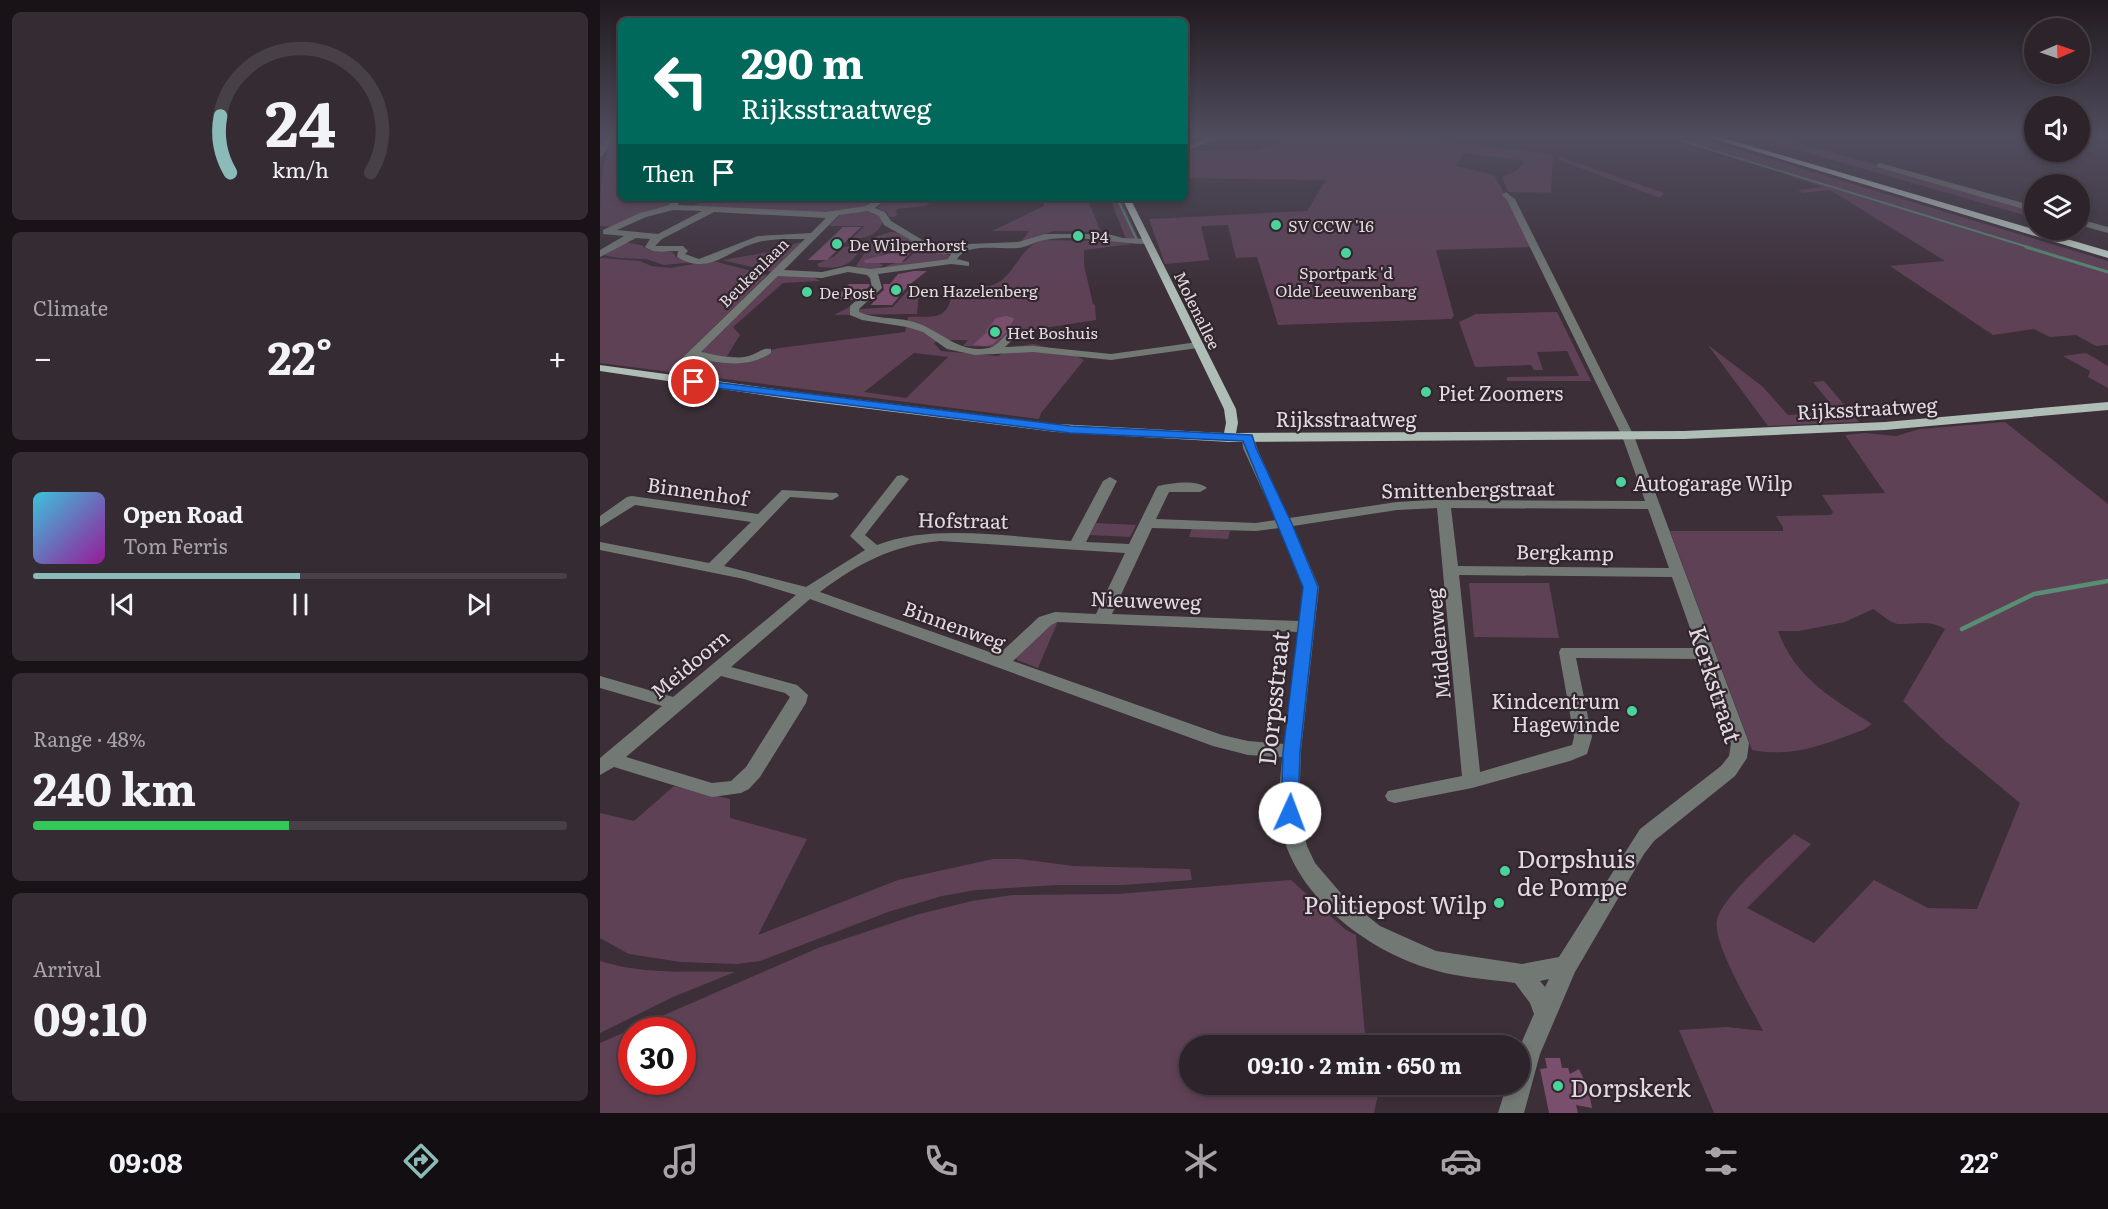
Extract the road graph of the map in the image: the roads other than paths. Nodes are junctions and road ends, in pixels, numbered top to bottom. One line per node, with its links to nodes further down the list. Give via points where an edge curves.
1 (1879, 187): 23 (highway)
2 (1908, 187): 12 (highway)
3 (1957, 187): 8 (street)
4 (1506, 195): 36 (street)
5 (880, 201): 9 (street)
6 (1127, 201): 20 (main road, Molenallee)
7 (675, 202): 10 (street); 15 (street)
8 (2024, 206)
9 (869, 208): 11 (street); 24 (street, via 920,245)
10 (711, 210): 11 (street); 18 (street)
11 (836, 214): 17 (street, Beukenlaan)
12 (2024, 221)
13 (2090, 225): 14 (street)
14 (2108, 230)
15 (603, 232): 16 (street)
16 (632, 236): 18 (street); 22 (street)
17 (813, 236): 18 (street, via 755,239 703,261 681,257 680,248 650,247); 26 (street, Beukenlaan)
18 (659, 237)
19 (2090, 240): 21 (highway)
20 (1147, 242): 24 (street, via 1050,236 1024,244 975,246); 29 (main road, Molenallee)
21 (2108, 245)
22 (600, 254)
23 (2108, 255)
24 (954, 257): 25 (street); 27 (street, via 894,269 882,274)
25 (966, 264)
26 (774, 273): 27 (street, via 822,275 848,269); 32 (street, Beukenlaan)
27 (877, 282): 31 (street, via 854,313 927,330 961,350)
28 (1016, 332): 31 (street)
29 (1198, 345): 31 (street, via 1111,357 1043,349); 37 (main road, Molenallee, via 1230,409)
30 (767, 351): 32 (street, via 758,358 744,360)
31 (993, 352)
32 (693, 354): 33 (street, Beukenlaan)
33 (679, 367)
34 (600, 368): 37 (main road, Rijksstraatweg, via 1065,429)
35 (2108, 406): 36 (main road, Rijksstraatweg, via 1885,426)
36 (1628, 436): 38 (main road, Rijksstraatweg); 44 (street, Kerkstraat)
37 (1229, 438): 38 (main road, Rijksstraatweg)
38 (1248, 438): 48 (street, Dorpsstraat)
39 (902, 479): 52 (street, via 857,536)
40 (1110, 481): 49 (street)
41 (1200, 488): 47 (street, via 1166,487)
42 (832, 496): 45 (street, Binnenhof, via 787,493)
43 (1444, 504): 44 (street, Smittenbergstraat); 48 (street, Smittenbergstraat, via 1397,506); 54 (street, Middenweg)
44 (1654, 506): 55 (street, Kerkstraat)
45 (762, 519): 46 (street, Binnenhof, via 632,500); 53 (street, Binnenhof)
46 (600, 523)
47 (1148, 523): 48 (street, Smittenbergstraat, via 1248,527); 51 (street)
48 (1285, 524): 58 (street, Dorpsstraat, via 1311,587)
49 (1077, 544): 51 (street, Hofstraat); 52 (street, Hofstraat, via 939,537 908,540)
50 (600, 546): 53 (street, Binnenweg)
51 (1133, 549): 57 (street)
52 (873, 550): 56 (street, Hofstraat)
53 (713, 568): 56 (street, Binnenweg)
54 (1451, 570): 55 (street, Bergkamp); 66 (street, Middenweg)
55 (1679, 573): 59 (street, Kerkstraat)
56 (808, 593): 60 (street, Binnenweg); 61 (street, Meidoorn)
57 (1102, 618): 58 (street, Nieuweweg); 60 (street, Nieuweweg, via 1049,619)
58 (1307, 627): 64 (street, Dorpsstraat)
59 (1708, 654): 66 (street, via 1567,652 1583,737 1580,749); 68 (street, Kerkstraat, via 1740,743 1738,758 1728,771 1642,841)
60 (999, 663): 64 (street, Binnenweg, via 1233,745)
61 (717, 669): 63 (street, Meidoorn); 65 (street, via 791,689 799,695 748,779 734,788 712,790)
62 (600, 682): 63 (street)
63 (675, 705): 65 (street, Meidoorn)
64 (1292, 752): 69 (street, Dorpsstraat, via 1290,813 1297,846 1307,868 1337,904 1372,933 1417,955 1455,965)
65 (605, 764)
66 (1472, 781): 67 (street)
67 (1395, 796)
68 (1566, 966): 69 (street, Dorpsstraat); 70 (street, Kerkstraat)
69 (1522, 974): 70 (street, via 1540,998)
70 (1545, 1013): 71 (street, Kerkstraat)
71 (1530, 1054)
72 (1516, 1095): 73 (street, Kerkstraat)
73 (1512, 1113)

